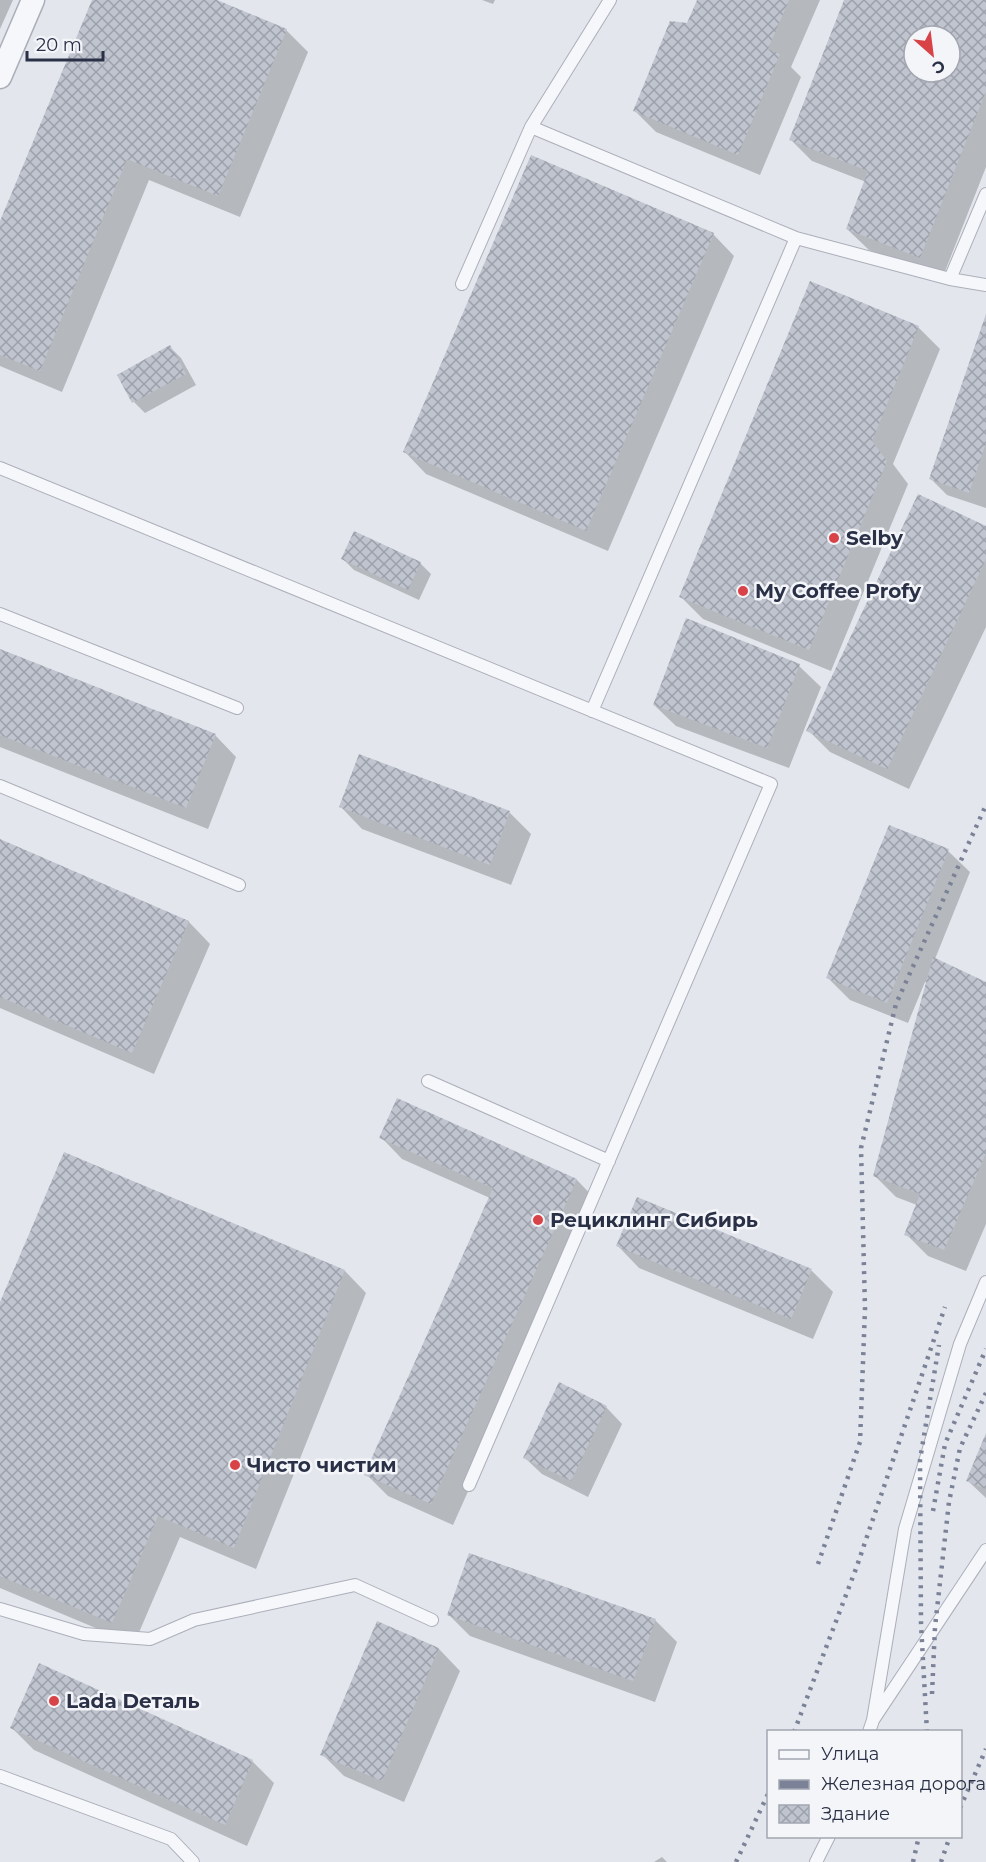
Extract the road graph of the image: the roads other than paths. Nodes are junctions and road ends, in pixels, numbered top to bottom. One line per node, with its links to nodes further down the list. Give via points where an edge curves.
1 (33, 0): 3 (street)
2 (610, 0): 4 (lane)
3 (0, 77)
4 (531, 127): 6 (lane); 8 (lane)
5 (986, 194): 7 (lane)
6 (796, 238): 7 (lane); 13 (lane)
7 (950, 279): 9 (lane)
8 (462, 284)
9 (986, 285)
10 (0, 468): 13 (lane)
11 (0, 614): 12 (lane)
12 (237, 708)
13 (592, 711): 17 (lane, via 771,784)
14 (0, 786): 15 (lane)
15 (239, 885)
16 (428, 1081): 17 (lane)
17 (609, 1161): 19 (lane)
18 (986, 1282): 23 (lane, via 960,1344 905,1528)
19 (469, 1485)
20 (986, 1550): 23 (lane)
21 (0, 1609): 22 (lane, via 84,1634 150,1639 194,1620 355,1585)
22 (432, 1620)
23 (871, 1726)
24 (0, 1776): 26 (lane, via 171,1839)
25 (828, 1838): 27 (lane)
26 (193, 1862)
27 (816, 1862)

